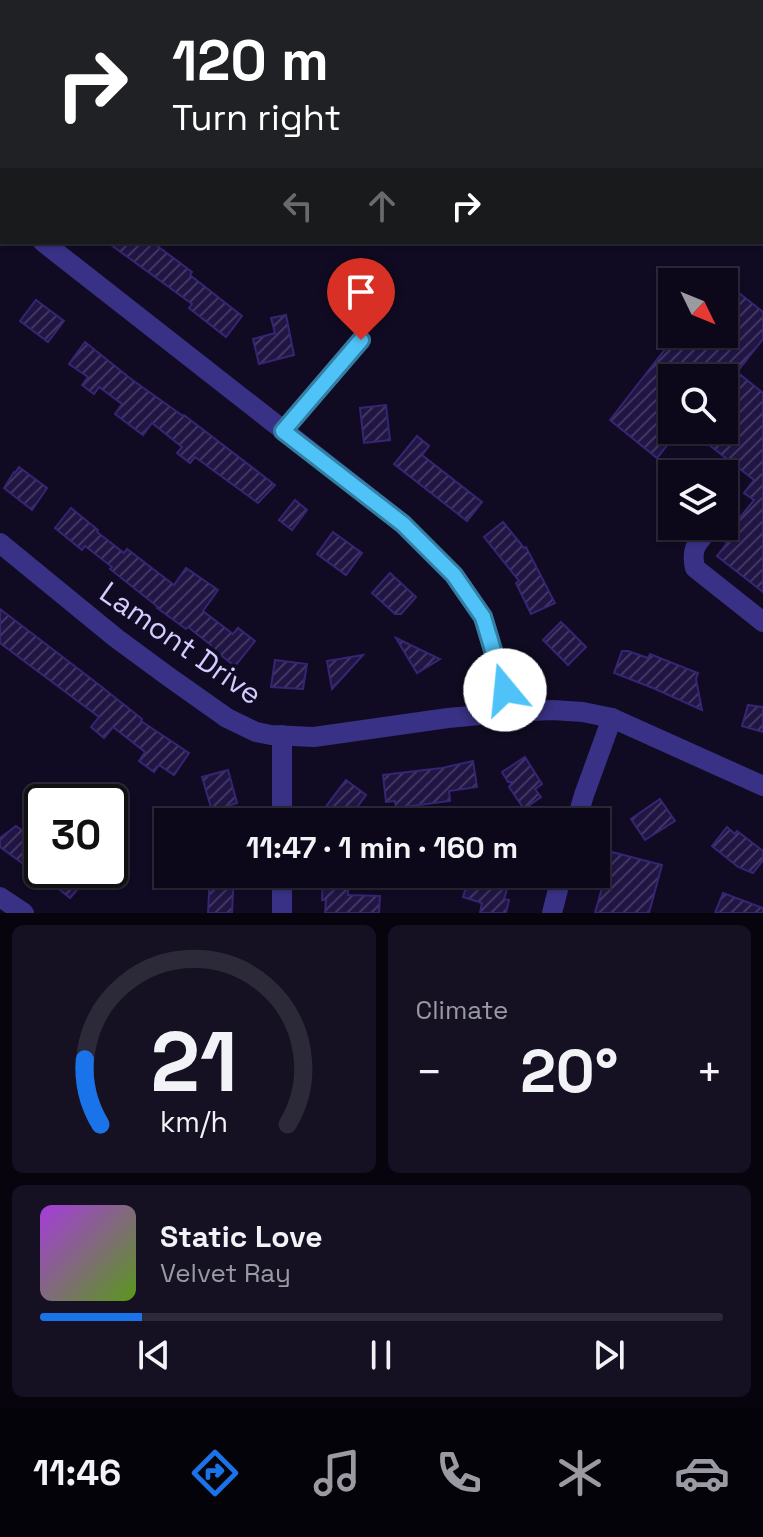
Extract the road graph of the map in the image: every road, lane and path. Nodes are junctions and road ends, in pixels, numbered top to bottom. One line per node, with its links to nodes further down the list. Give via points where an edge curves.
1 (46, 244): 3 (street)
2 (361, 340): 3 (street)
3 (283, 431): 7 (street, via 403,524 454,575 483,617)
4 (701, 540): 6 (street, via 692,556 695,568)
5 (0, 543): 9 (street, Lamont Drive, via 116,638 227,718 256,732)
6 (763, 622)
7 (512, 712): 8 (street, Lamont Drive, via 552,710); 9 (street, Lamont Drive, via 314,737)
8 (612, 718): 10 (street, Lamont Drive); 12 (street)
9 (282, 735): 11 (street)
10 (763, 786)
11 (282, 808)
12 (580, 808)
13 (282, 888): 17 (street)
14 (558, 888): 18 (street)
15 (0, 897): 16 (street)
16 (24, 913)
17 (282, 913)
18 (552, 913)

